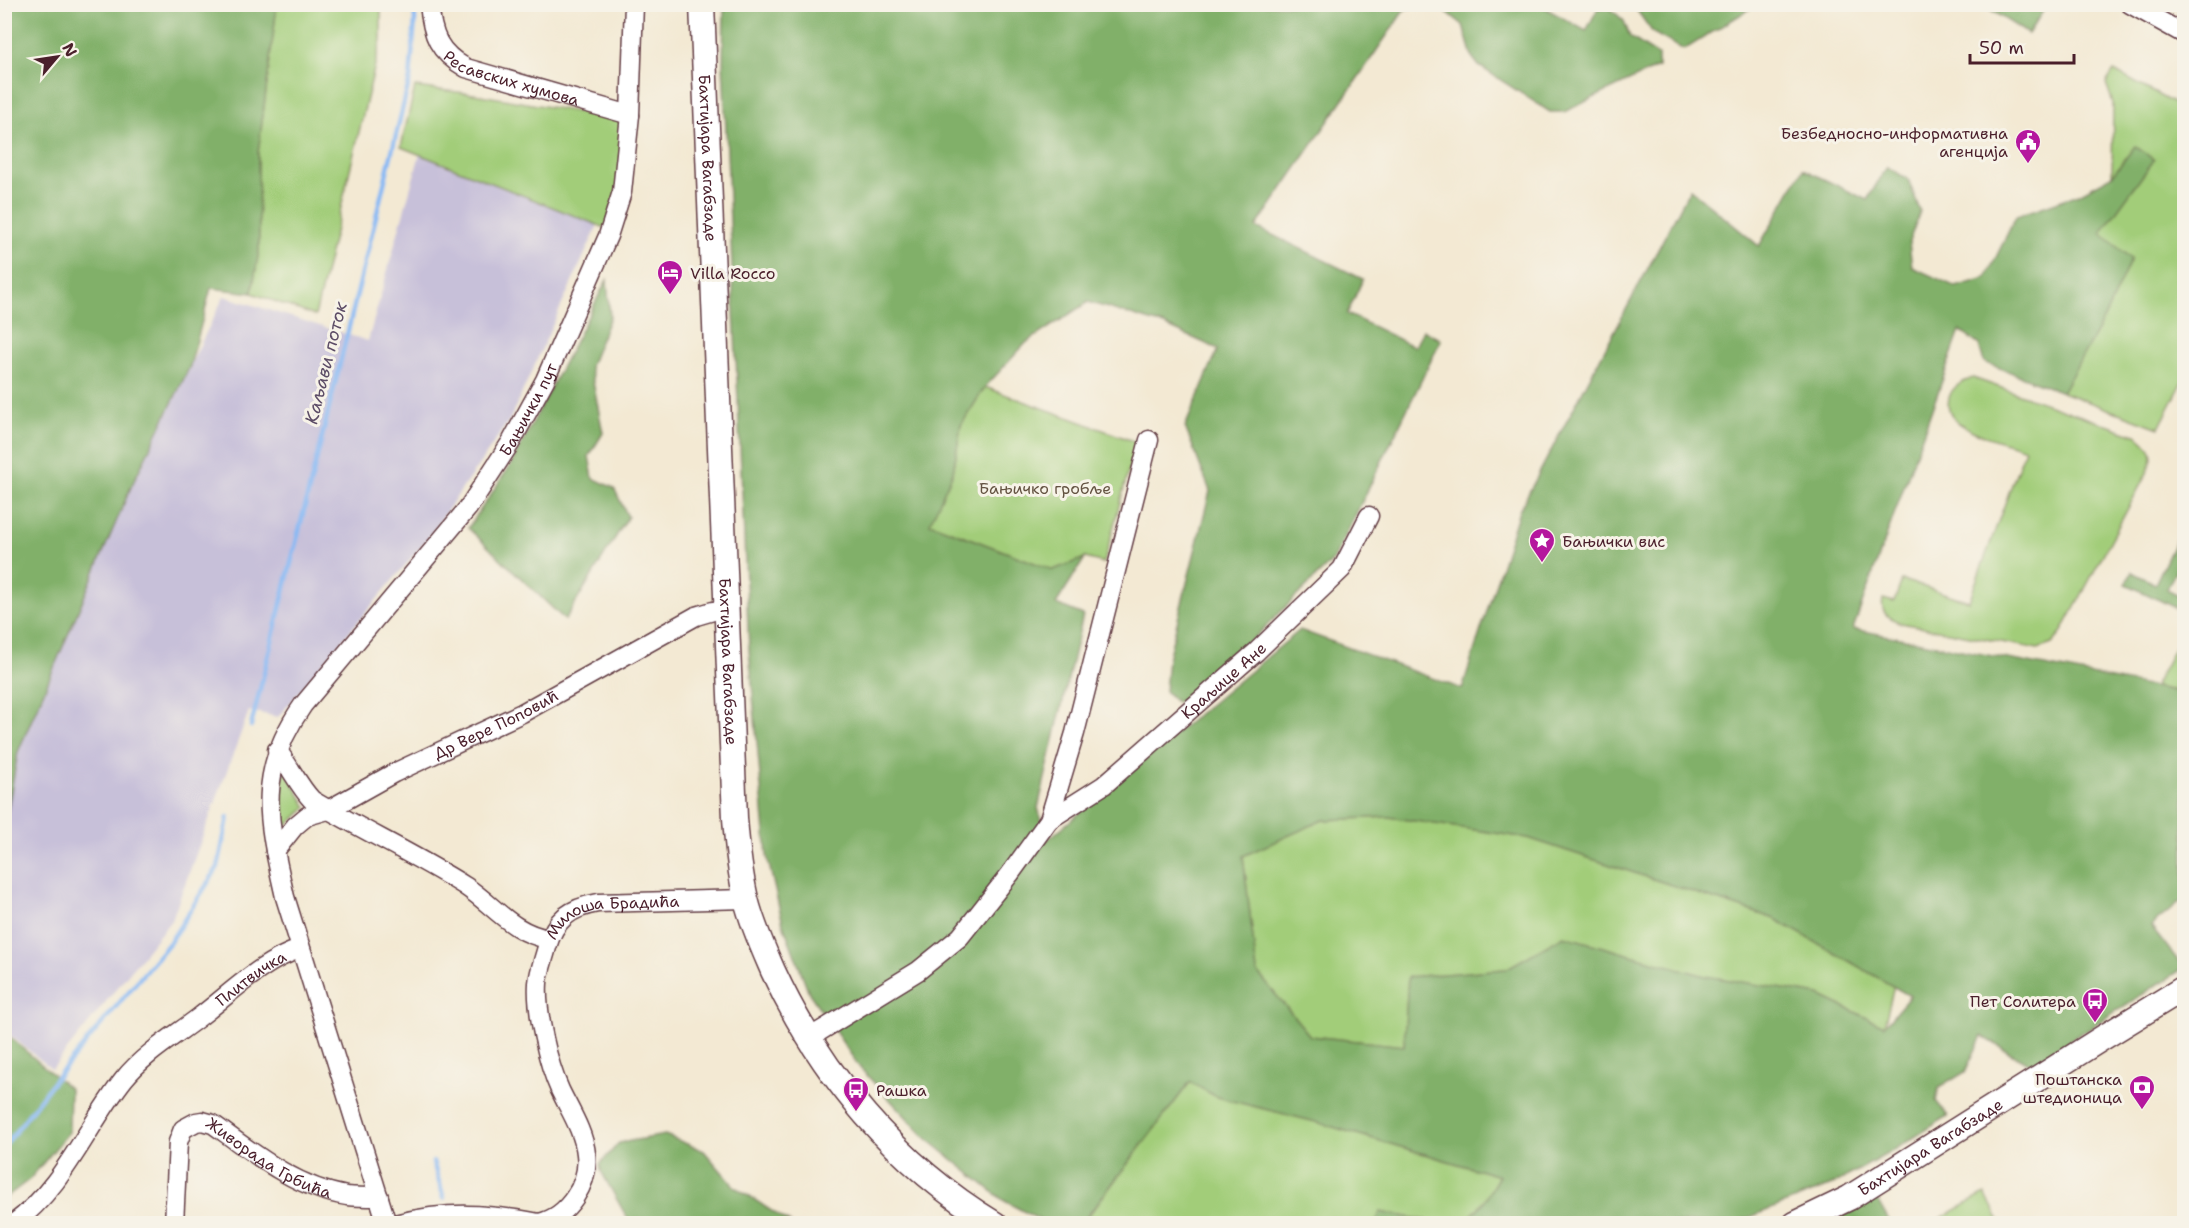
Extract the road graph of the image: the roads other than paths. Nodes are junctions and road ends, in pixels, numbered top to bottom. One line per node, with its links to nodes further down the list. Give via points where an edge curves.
1 (429, 4): 6 (street, Ресавских хумова, via 438,43 466,68)
2 (634, 4): 6 (street, Бањички пут)
3 (702, 4): 9 (main road, Бахтијара Вагабзаде)
4 (2130, 4): 5 (street)
5 (2184, 34)
6 (630, 115): 10 (street, Бањички пут, via 622,192 608,236 545,380 511,442 468,508 303,705)
7 (1149, 440): 12 (street, via 1075,733)
8 (1369, 516): 12 (street, Краљице Ане, via 1342,569 1256,652 1104,785)
9 (728, 610): 11 (street, Др Вере Поповић, via 696,616 568,689 394,773); 14 (main road, Бахтијара Вагабзаде, via 735,818)
10 (277, 750): 11 (street, via 303,790); 13 (street, Бањички пут, via 269,781)
11 (328, 810): 13 (street, Др Вере Поповић, via 300,820); 15 (street, via 466,887 516,928)
12 (1049, 820): 18 (street, via 960,937 918,971)
13 (275, 852): 16 (street, Бањички пут)
14 (746, 899): 15 (street, Милоша Брадића, via 582,906 560,921); 18 (main road, Бахтијара Вагабзаде, via 772,968)
15 (549, 939): 23 (street, Милоша Брадића, via 538,980 539,1007 558,1085 587,1155 582,1184 571,1203 539,1223 460,1213)
16 (300, 949): 19 (street, Плитвичка); 20 (street, Плитвичка, via 284,954 135,1066 54,1183)
17 (2184, 988): 25 (main road, Бахтијара Вагабзаде, via 1850,1198)
18 (809, 1038): 24 (main road, Бахтијара Вагабзаде, via 833,1074 899,1151 936,1184)
19 (379, 1197): 21 (street, Живорада Грбића, via 347,1196 314,1187 202,1121 187,1126 178,1142); 22 (street, Плитвичка)
20 (13, 1224)
21 (174, 1224)
22 (387, 1224)
23 (395, 1224)
24 (995, 1224)
25 (1795, 1224)

